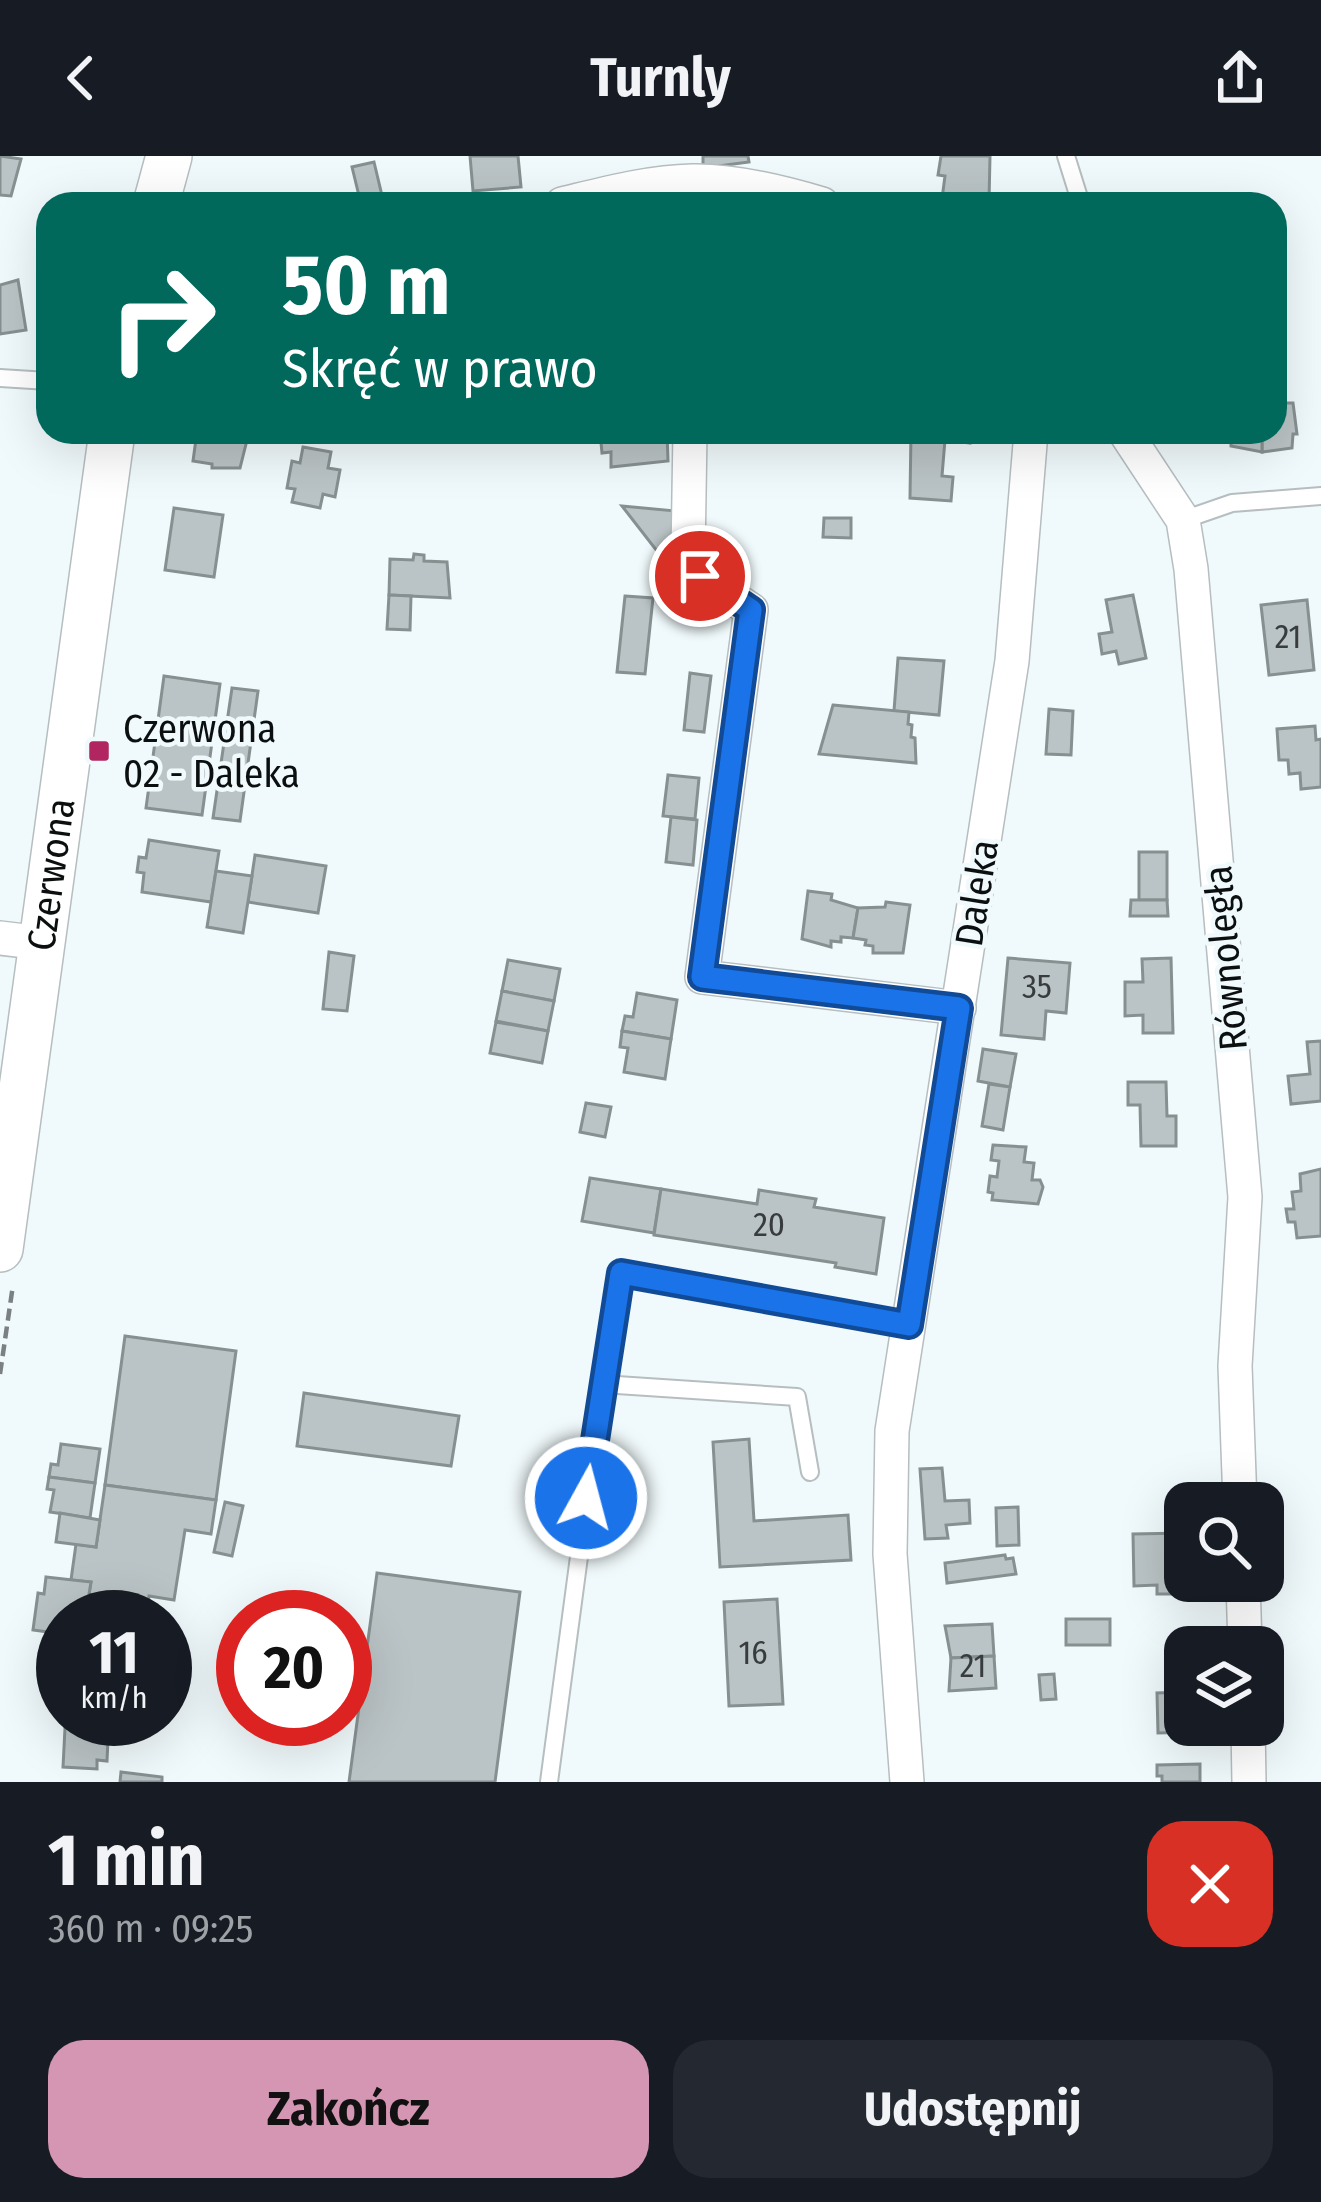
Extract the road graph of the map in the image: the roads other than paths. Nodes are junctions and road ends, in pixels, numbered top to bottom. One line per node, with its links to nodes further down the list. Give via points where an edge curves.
1 (169, 156): 3 (main road)
2 (1066, 156): 6 (lane)
3 (159, 192)
4 (614, 192): 5 (street)
5 (694, 192)
6 (1078, 192)
7 (0, 378): 8 (lane)
8 (36, 380)
9 (110, 444): 15 (main road, Czerwona)
10 (690, 444): 16 (street, via 688,556 700,576 751,610 702,977)
11 (1030, 444): 16 (street, Daleka, via 1012,662)
12 (1133, 444): 14 (street, Równoległa)
13 (1321, 496): 14 (lane, via 1232,503)
14 (1183, 520): 21 (street, Równoległa, via 1244,1178 1235,1366)
15 (21, 941): 17 (main road, Czerwona)
16 (959, 1008): 18 (street, Daleka)
17 (0, 1249)
18 (909, 1325): 19 (lane, via 621,1273); 24 (street, Daleka, via 892,1432 890,1555)
19 (602, 1384): 20 (lane, via 797,1397); 23 (lane)
20 (810, 1472)
21 (1239, 1482)
22 (1248, 1746): 25 (street)
23 (549, 1782)
24 (907, 1782)
25 (1250, 1782)

